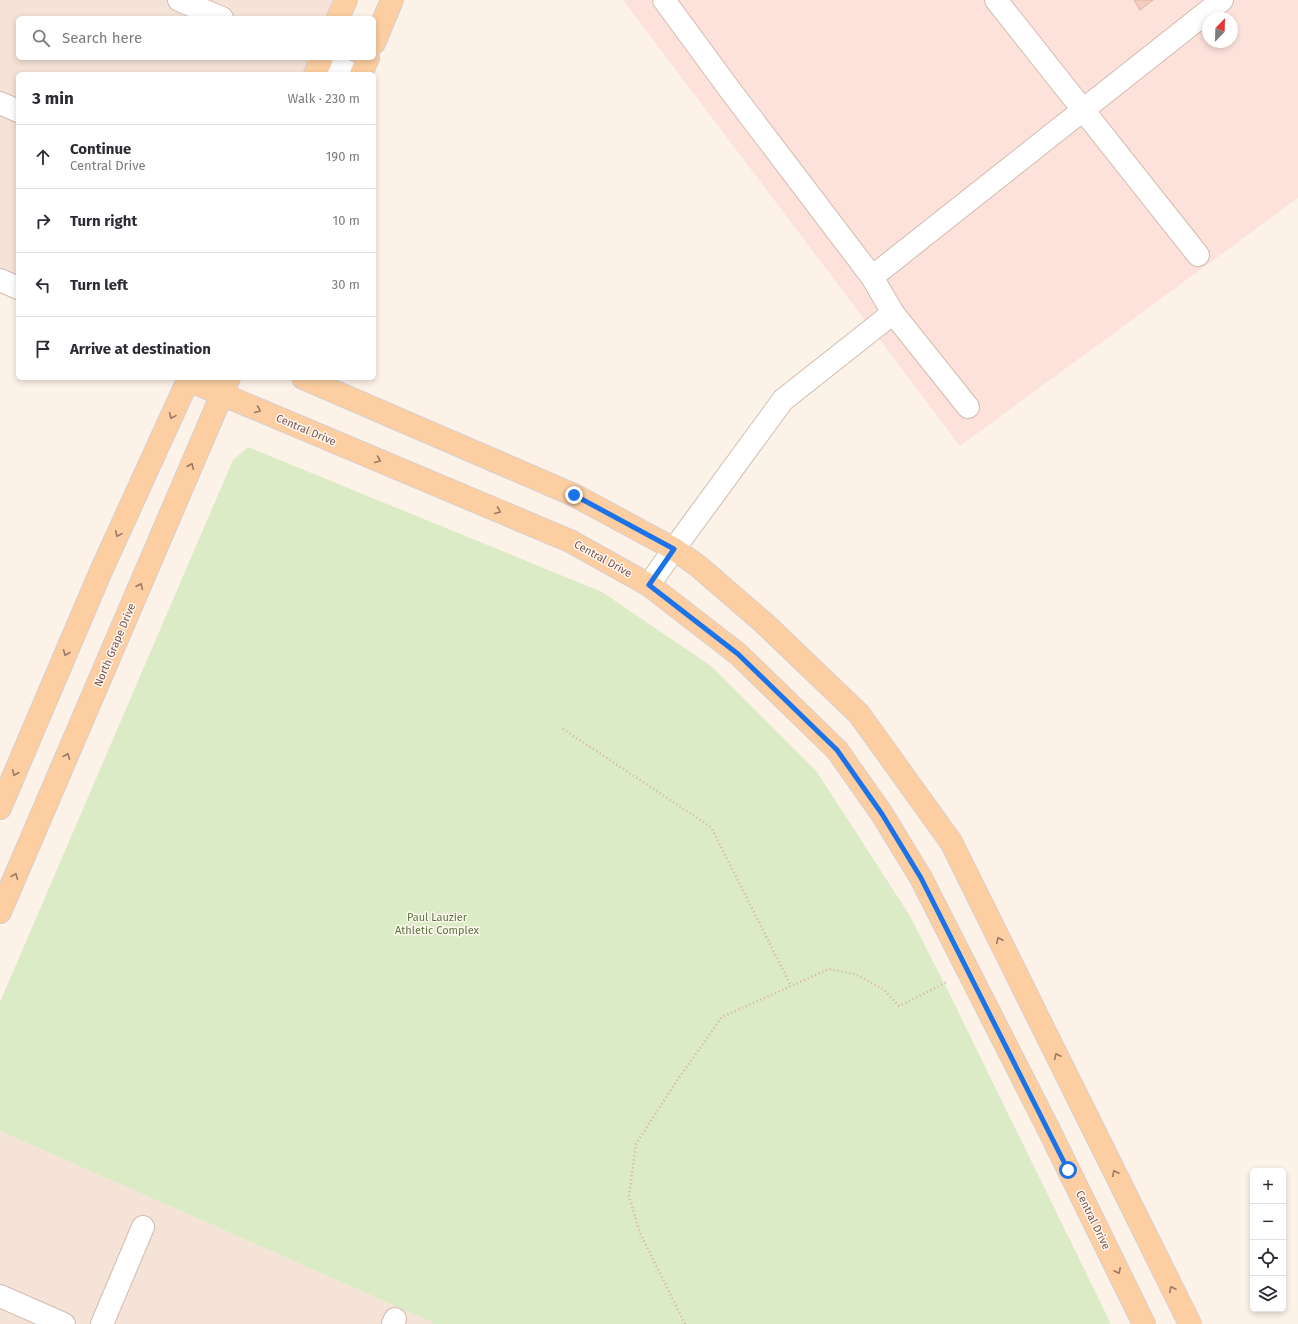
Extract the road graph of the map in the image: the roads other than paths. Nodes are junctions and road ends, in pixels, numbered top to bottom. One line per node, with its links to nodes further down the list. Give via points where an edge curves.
1 (179, 0): 7 (street)
2 (346, 0): 8 (main road)
3 (392, 0): 9 (main road)
4 (664, 0): 18 (street)
5 (996, 0): 15 (street)
6 (1222, 0): 15 (street)
7 (217, 16)
8 (339, 16)
9 (376, 38)
10 (367, 60): 13 (main road)
11 (319, 62): 12 (street)
12 (347, 72)
13 (362, 72)
14 (0, 103): 16 (street)
15 (1082, 109): 17 (street); 18 (street)
16 (16, 110)
17 (1198, 256)
18 (872, 277): 21 (street)
19 (0, 280): 20 (street)
20 (16, 287)
21 (893, 313): 26 (street); 27 (street, via 783,400)
22 (189, 380): 29 (main road, one-way to 29, via 101,571)
23 (194, 380): 25 (main road, Central Drive)
24 (308, 380): 27 (main road, via 574,495)
25 (226, 386): 28 (main road, Central Drive, one-way to 28, via 570,541); 30 (main road, North Grape Drive, one-way to 25)
26 (968, 407)
27 (674, 549): 28 (street); 36 (main road, one-way to 27, via 951,842 859,714 764,623 698,566)
28 (649, 585): 35 (main road, Central Drive, one-way to 35, via 738,654 837,750 882,814 921,878)
29 (0, 808)
30 (0, 912)
31 (143, 1227): 34 (street)
32 (0, 1296): 33 (street)
33 (64, 1324)
34 (102, 1324)
35 (1144, 1324)
36 (1190, 1324)

